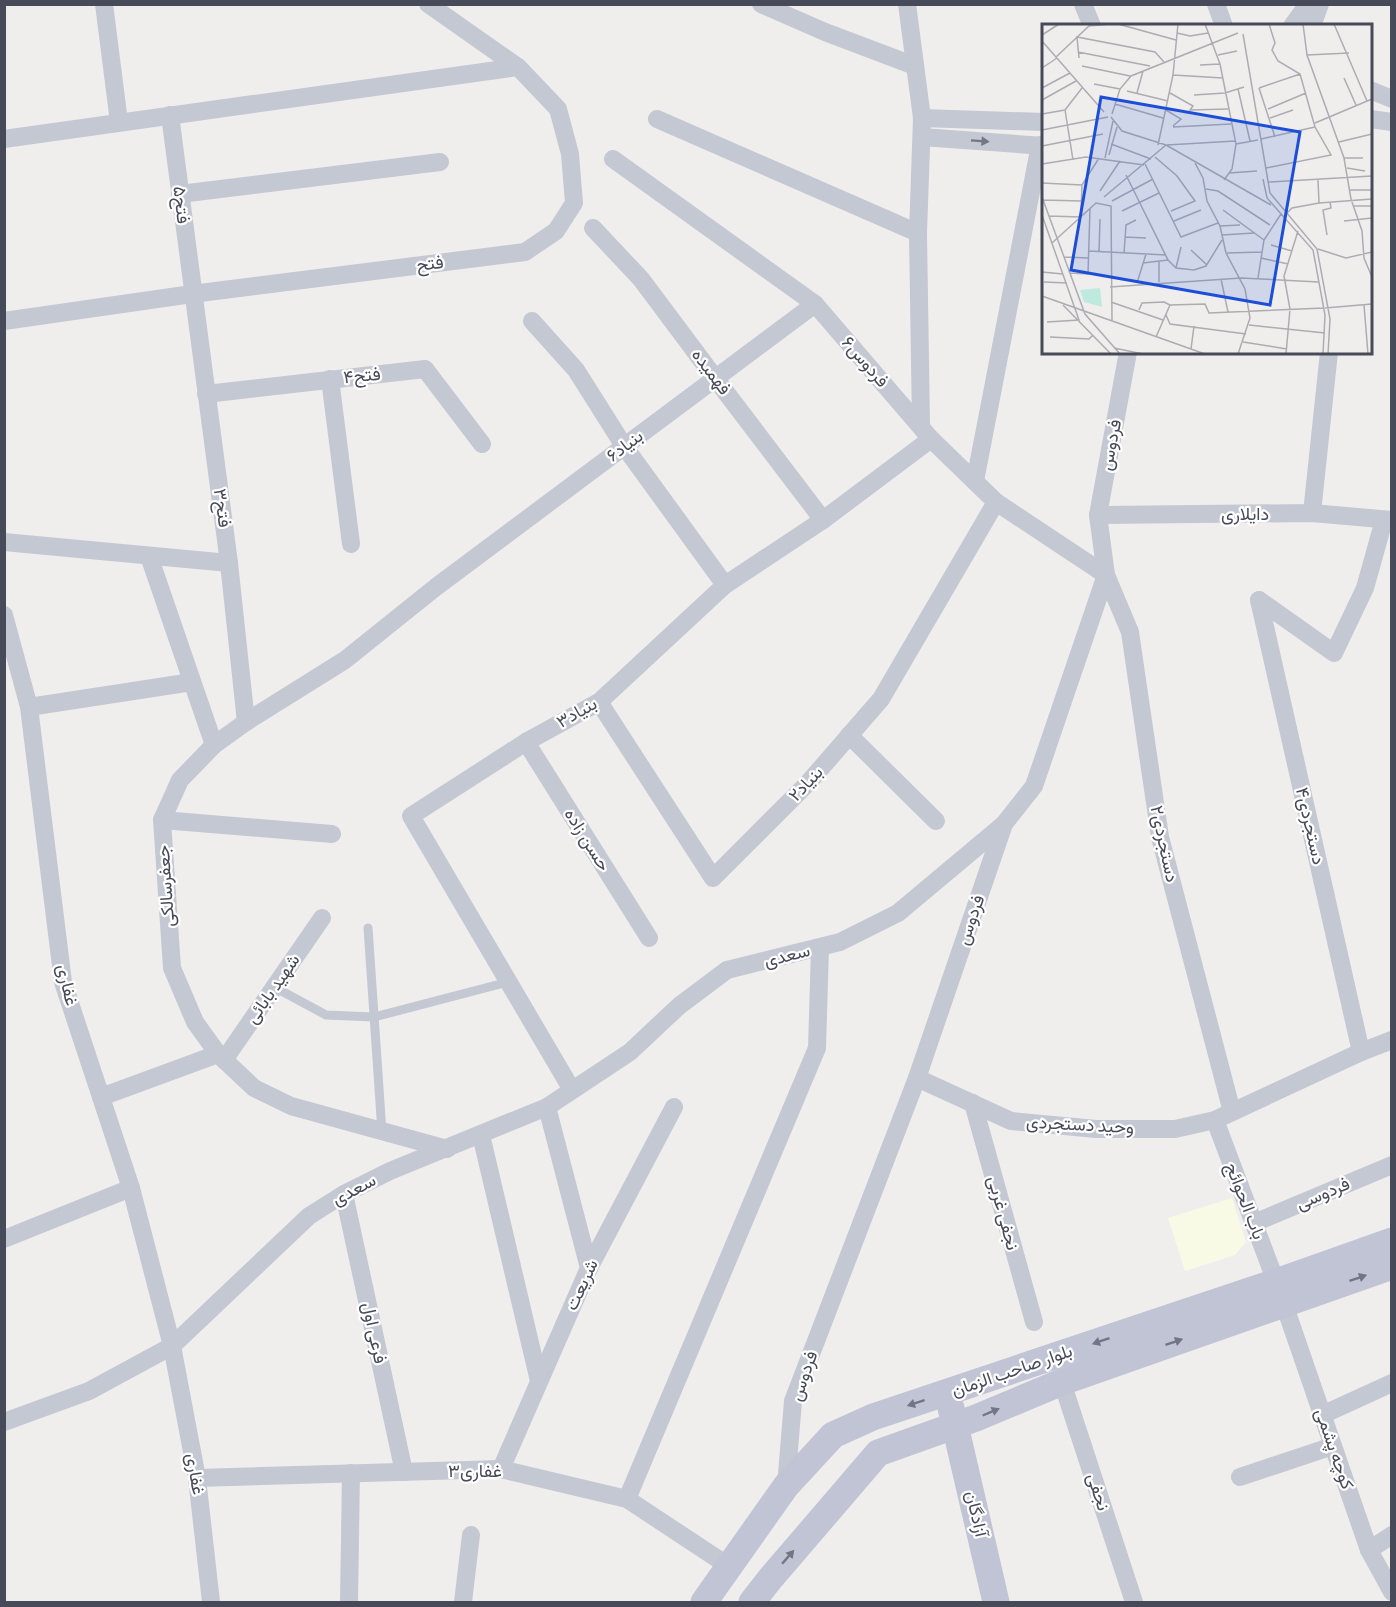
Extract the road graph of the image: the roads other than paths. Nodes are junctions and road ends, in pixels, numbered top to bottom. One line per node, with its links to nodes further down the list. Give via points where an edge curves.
1 (104, 4): 21 (street)
2 (761, 4): 13 (street)
3 (907, 4): 13 (street)
4 (1083, 4): 9 (street)
5 (1216, 4): 10 (street)
6 (1308, 4): 11 (street)
7 (1320, 4): 12 (street)
8 (428, 5): 14 (street, فتح)
9 (1091, 24)
10 (1223, 24)
11 (1293, 24)
12 (1313, 24)
13 (915, 66): 18 (street)
14 (518, 67): 17 (street); 32 (street, فتح, via 558,109 570,154 574,203 556,231 525,252)
15 (1372, 90): 16 (street)
16 (1392, 99)
17 (170, 116): 21 (street); 29 (street, فتح۵)
18 (922, 118): 22 (street); 24 (street)
19 (657, 119): 31 (street)
20 (1372, 119): 23 (street)
21 (119, 122): 25 (street)
22 (1042, 122)
23 (1392, 122)
24 (922, 137): 26 (street, one-way to 26); 31 (street)
25 (4, 138)
26 (1042, 145): 44 (street)
27 (613, 159): 33 (street, فردوس۶)
28 (440, 162): 29 (street)
29 (180, 194): 32 (street, فتح۵)
30 (593, 228): 38 (street, فهمیده, via 641,279)
31 (918, 233): 41 (street)
32 (192, 294): 34 (street, فتح); 40 (street, فتح۳)
33 (815, 304): 38 (street, بنیاد۶); 41 (street, فردوس۶)
34 (4, 321)
35 (532, 321): 43 (street, via 576,370)
36 (1128, 354): 47 (street, فردوس)
37 (1329, 354): 46 (street)
38 (715, 378): 43 (street, بنیاد۶); 48 (street, فهمیده)
39 (330, 380): 40 (street, فتح۴); 42 (street, فتح۴, via 425,369); 51 (street)
40 (206, 394): 53 (street, فتح۳)
41 (926, 432): 44 (street, فردوس۶); 48 (street, بنیاد۳)
42 (482, 444)
43 (624, 446): 55 (street); 56 (street, بنیاد۶)
44 (975, 481): 45 (street, فردوس۶)
45 (996, 502): 54 (street, فردوس۶); 62 (street, بنیاد۲, via 881,699)
46 (1312, 513): 47 (street, دایلاری); 49 (street, دایلاری)
47 (1098, 515): 54 (street, فردوس)
48 (823, 520): 55 (street, بنیاد۳)
49 (1388, 520): 77 (street, دستجردی۴, via 1365,588 1334,653 1259,600)
50 (4, 542): 52 (street)
51 (351, 544)
52 (149, 556): 53 (street); 58 (street)
53 (229, 563): 61 (street, فتح۳)
54 (1106, 575): 67 (street, فردوس, via 1034,786); 85 (street, دستجردی۲, via 1130,632 1160,837)
55 (725, 585): 59 (street, بنیاد۳)
56 (436, 587): 61 (street, جعفرسالکی, via 345,660)
57 (4, 615): 60 (street, غفاری)
58 (192, 682): 60 (street); 64 (street)
59 (599, 702): 62 (street, بنیاد۲, via 713,878 808,783); 63 (street, بنیاد۳)
60 (29, 707): 81 (street, غفاری, via 63,982)
61 (246, 722): 64 (street, جعفرسالکی)
62 (849, 735): 66 (street)
63 (526, 742): 71 (street, حسن زاده); 73 (street, بنیاد۳, via 411,816)
64 (214, 745): 65 (street, جعفرسالکی, via 180,780)
65 (162, 819): 68 (street); 78 (street, جعفرسالکی, via 172,968 195,1022)
66 (936, 821)
67 (1004, 824): 72 (street, سعدی, via 898,913); 79 (street, فردوس)
68 (332, 834)
69 (322, 918): 74 (street, شهید بابائی)
70 (368, 928): 75 (lane)
71 (648, 938)
72 (820, 948): 80 (street, سعدی, via 727,970 679,1006 630,1052); 115 (street, via 817,1048)
73 (508, 982): 75 (lane); 80 (street)
74 (274, 987): 75 (lane, via 326,1015); 78 (street, شهید بابائی)
75 (374, 1017): 87 (lane)
76 (1392, 1040): 77 (street)
77 (1361, 1052): 85 (street)
78 (221, 1057): 81 (street); 87 (street, جعفرسالکی, via 254,1088 291,1106)
79 (917, 1078): 82 (street, وحید دستجردی); 114 (street, فردوس, via 793,1401)
80 (572, 1090): 83 (street, سعدی)
81 (101, 1097): 91 (street, غفاری)
82 (973, 1103): 86 (street, وحید دستجردی, via 1011,1121 1096,1129 1175,1128); 99 (street, نجفی غربی)
83 (547, 1107): 88 (street, سعدی); 97 (street)
84 (674, 1107): 97 (street, شریعت)
85 (1232, 1112): 86 (street, وحید دستجردی)
86 (1215, 1120): 93 (street, باب الحوائج)
87 (382, 1132): 89 (street, جعفرسالکی)
88 (481, 1135): 89 (street, سعدی); 101 (street)
89 (447, 1149): 92 (street, سعدی)
90 (1392, 1165): 93 (street, فردوسی)
91 (131, 1188): 94 (street); 100 (street, غفاری)
92 (344, 1194): 100 (street, سعدی, via 309,1216); 110 (street, فرعی اول)
93 (1254, 1223): 98 (street, باب الحوائج)
94 (4, 1239)
95 (1392, 1240): 98 (main road, بلوار صاحب الزمان)
96 (1392, 1266): 98 (main road, بلوار صاحب الزمان, one-way to 96)
97 (589, 1268): 101 (street, شریعت)
98 (1280, 1293): 102 (main road, بلوار صاحب الزمان, one-way to 98); 104 (main road, بلوار صاحب الزمان, one-way to 104); 105 (street, کوچه پشمی)
99 (1034, 1322)
100 (172, 1346): 106 (street, via 89,1391); 113 (street, غفاری)
101 (539, 1381): 109 (street, شریعت)
102 (1062, 1382): 107 (main road, بلوار صاحب الزمان, one-way to 102); 127 (street, نجفی)
103 (1392, 1383): 105 (street)
104 (946, 1393): 107 (main road, آزادگان); 114 (main road, بلوار صاحب الزمان, one-way to 114, via 833,1435)
105 (1322, 1415): 108 (street, کوچه پشمی)
106 (4, 1422)
107 (955, 1425): 125 (main road, بلوار صاحب الزمان, one-way to 107, via 878,1453); 126 (main road, آزادگان)
108 (1333, 1446): 112 (street); 118 (street, کوچه پشمی)
109 (501, 1469): 110 (street, غفاری۳); 115 (street, غفاری۳)
110 (404, 1472): 111 (street, غفاری۳)
111 (351, 1473): 113 (street, غفاری۳); 122 (street)
112 (1240, 1477)
113 (197, 1478): 121 (street, غفاری)
114 (786, 1486): 119 (main road, بلوار صاحب الزمان)
115 (627, 1499): 119 (street, غفاری۳)
116 (471, 1535): 123 (street)
117 (1392, 1535): 118 (street)
118 (1369, 1550): 120 (street, کوچه پشمی)
119 (730, 1567): 124 (main road, بلوار صاحب الزمان)
120 (1392, 1592)
121 (211, 1602)
122 (349, 1602)
123 (463, 1602)
124 (704, 1602)
125 (752, 1602)
126 (996, 1602)
127 (1134, 1602)

